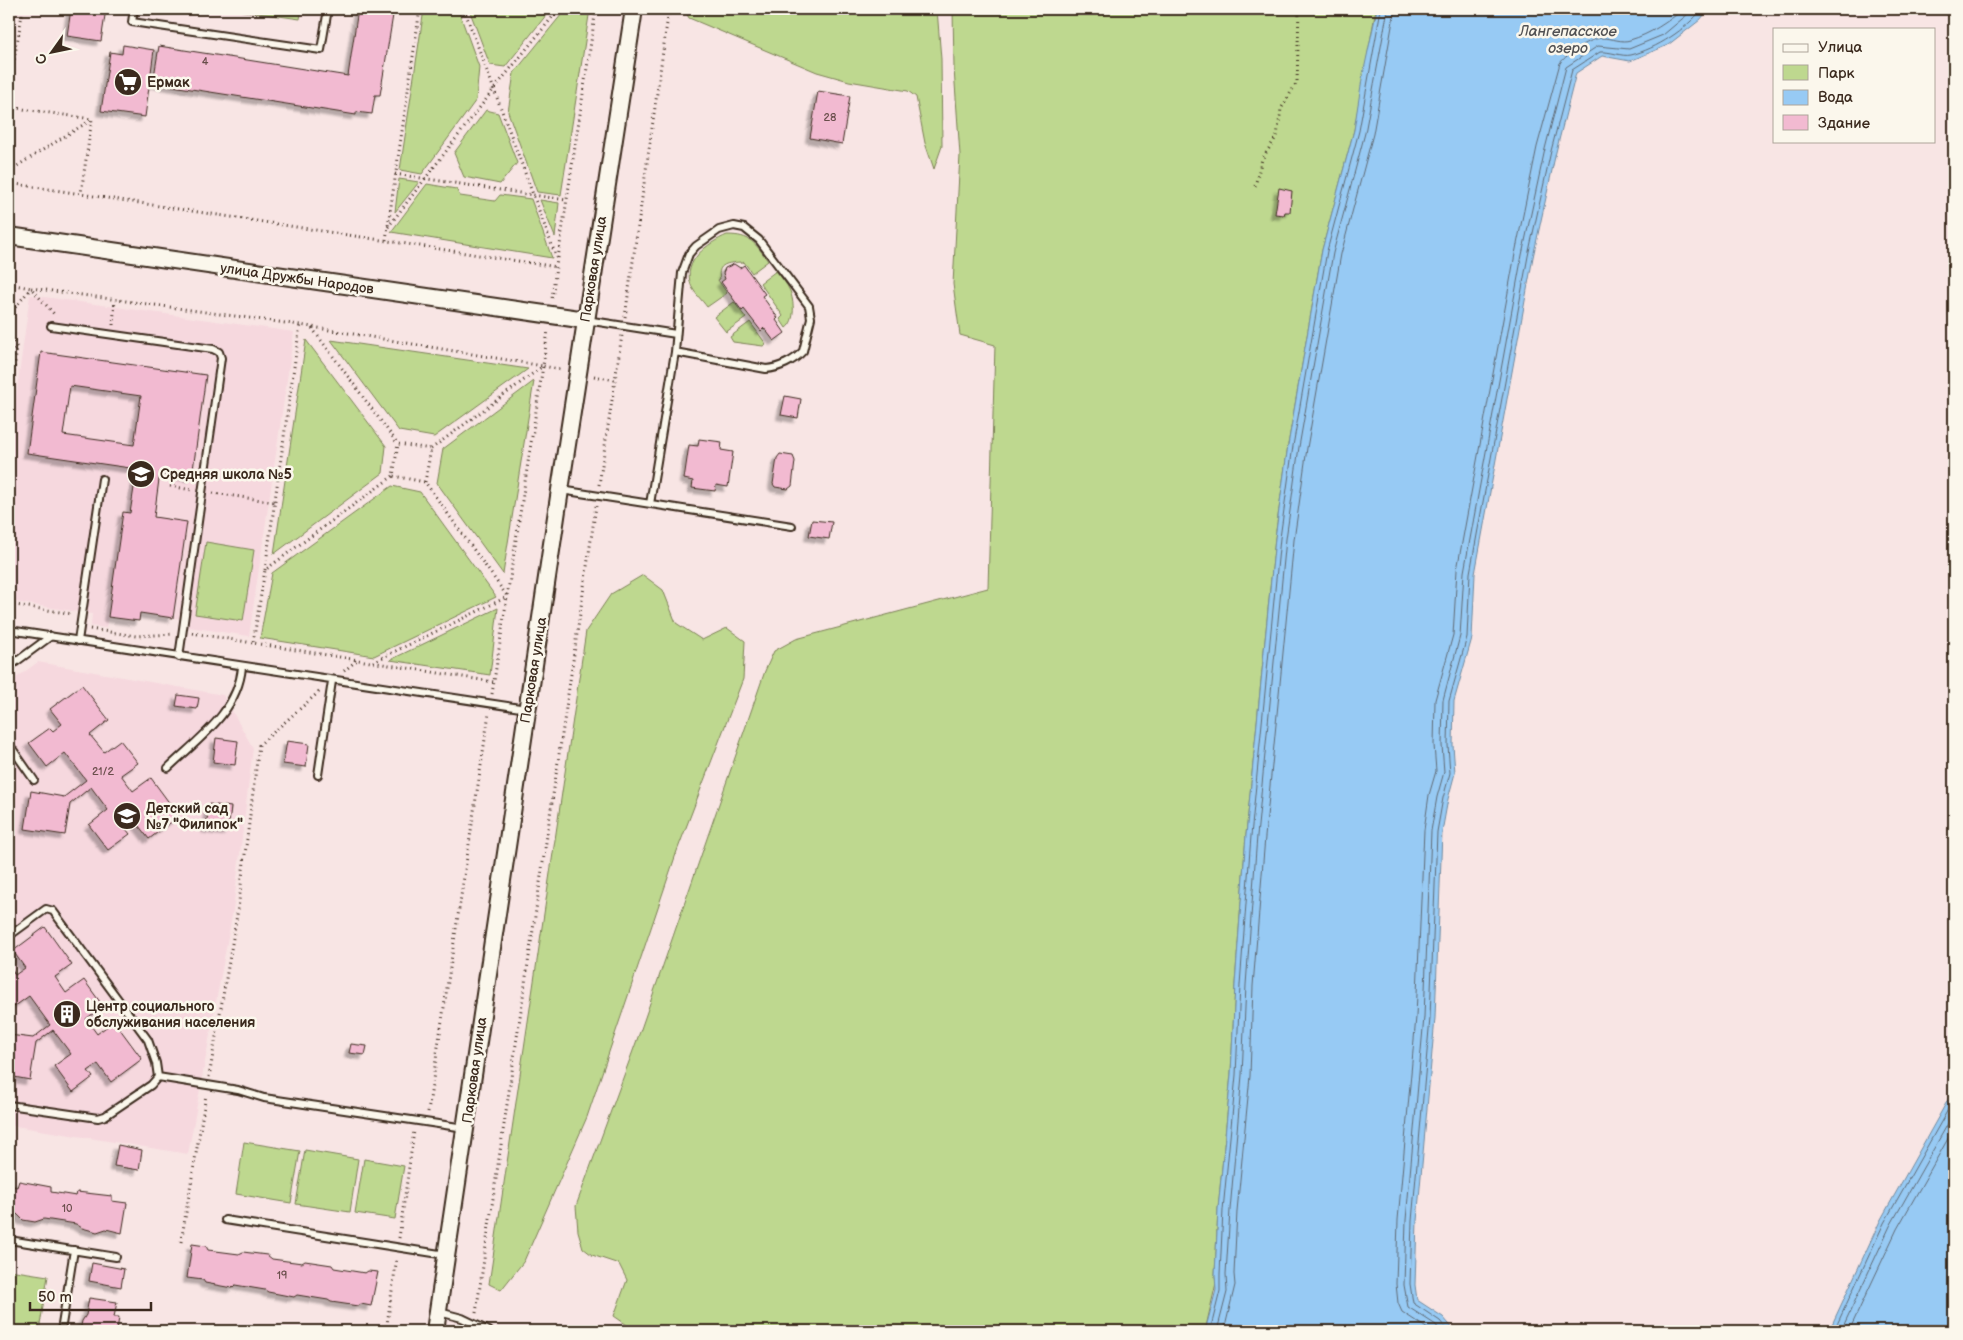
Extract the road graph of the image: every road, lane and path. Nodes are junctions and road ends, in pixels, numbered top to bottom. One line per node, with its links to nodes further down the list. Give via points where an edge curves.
1 (23, 9): 11 (path)
2 (134, 9): 3 (lane, via 132,22 321,50)
3 (328, 9)
4 (420, 9): 16 (path)
5 (464, 9): 12 (path)
6 (559, 9): 12 (path)
7 (596, 9): 22 (path)
8 (634, 9): 33 (street, Парковая улица)
9 (669, 9): 36 (path)
10 (1299, 9): 19 (path, via 1296,82 1280,109 1277,136 1262,159)
11 (9, 89)
12 (494, 89): 17 (path); 21 (path)
13 (9, 106): 14 (path)
14 (92, 119): 15 (path); 20 (path)
15 (9, 171)
16 (395, 174): 17 (path); 23 (path)
17 (426, 178): 21 (path); 23 (path)
18 (9, 183): 20 (path)
19 (1255, 186)
20 (81, 193): 25 (path)
21 (534, 195): 22 (path); 26 (path)
22 (566, 200): 26 (path)
23 (388, 227): 25 (path)
24 (9, 236): 32 (street, улица Дружбы Народов)
25 (386, 240): 27 (path)
26 (557, 259): 27 (path)
27 (556, 267): 32 (path)
28 (9, 284): 29 (path)
29 (31, 288): 30 (path); 31 (path); 37 (path)
30 (115, 300): 34 (path); 40 (path)
31 (9, 314)
32 (550, 315): 33 (street, улица Дружбы Народов); 45 (path)
33 (586, 320): 36 (lane); 53 (street, Парковая улица)
34 (300, 325): 38 (path); 56 (path)
35 (51, 326): 37 (lane)
36 (623, 326): 41 (lane); 55 (path)
37 (67, 328): 40 (lane)
38 (312, 328): 45 (path); 47 (path)
39 (9, 334): 42 (path)
40 (112, 334): 54 (lane, via 219,352 221,358)
41 (676, 334): 44 (lane); 44 (lane, via 685,263 696,246 720,230 734,226 753,234 811,312 803,351 774,368)
42 (17, 348): 43 (path); 46 (path)
43 (9, 352)
44 (675, 352): 57 (lane)
45 (543, 366): 48 (path); 60 (path)
46 (9, 407)
47 (398, 444): 48 (path); 49 (path)
48 (431, 449): 51 (path)
49 (393, 476): 51 (path); 59 (path)
50 (102, 479): 62 (lane)
51 (425, 482): 60 (path)
52 (170, 486): 54 (path)
53 (560, 490): 55 (lane); 76 (street, Парковая улица)
54 (202, 491): 56 (path); 64 (lane)
55 (598, 496): 57 (lane); 95 (path)
56 (274, 502): 59 (path)
57 (650, 504): 58 (lane)
58 (792, 526)
59 (265, 570): 67 (path)
60 (507, 597): 70 (path); 74 (path)
61 (9, 604): 62 (path)
62 (82, 615): 64 (path, via 89,616 87,628 136,636); 66 (lane)
63 (9, 630): 65 (lane)
64 (182, 633): 67 (path); 68 (lane)
65 (51, 636): 66 (lane); 71 (lane)
66 (78, 641): 68 (lane)
67 (253, 643): 69 (path)
68 (179, 657): 72 (lane)
69 (357, 660): 70 (path); 73 (path)
70 (373, 662): 74 (path)
71 (9, 667)
72 (242, 667): 73 (lane); 78 (lane, via 239,688 226,712)
73 (332, 681): 75 (lane); 79 (lane); 83 (path, via 260,745 238,909)
74 (494, 682): 75 (path)
75 (490, 704): 76 (lane); 85 (path, via 428,1112)
76 (527, 709): 86 (street, Парковая улица)
77 (9, 744): 80 (lane)
78 (168, 768)
79 (318, 775)
80 (34, 780)
81 (9, 936): 82 (lane, via 46,909 53,911 148,1040)
82 (158, 1077): 83 (lane); 84 (lane, via 128,1101 98,1118)
83 (208, 1085): 85 (lane, via 264,1098); 89 (path)
84 (9, 1105)
85 (422, 1121): 86 (lane); 90 (path, via 414,1130)
86 (465, 1128): 92 (street, Парковая улица)
87 (224, 1220): 90 (lane)
88 (9, 1240): 91 (lane)
89 (181, 1242)
90 (398, 1248): 92 (lane); 97 (path)
91 (74, 1250): 93 (lane); 96 (lane)
92 (446, 1255): 94 (street, Парковая улица)
93 (116, 1257)
94 (438, 1312): 95 (lane); 98 (street, Парковая улица)
95 (474, 1324): 99 (lane)
96 (61, 1331)
97 (386, 1331)
98 (435, 1331)
99 (489, 1331)

